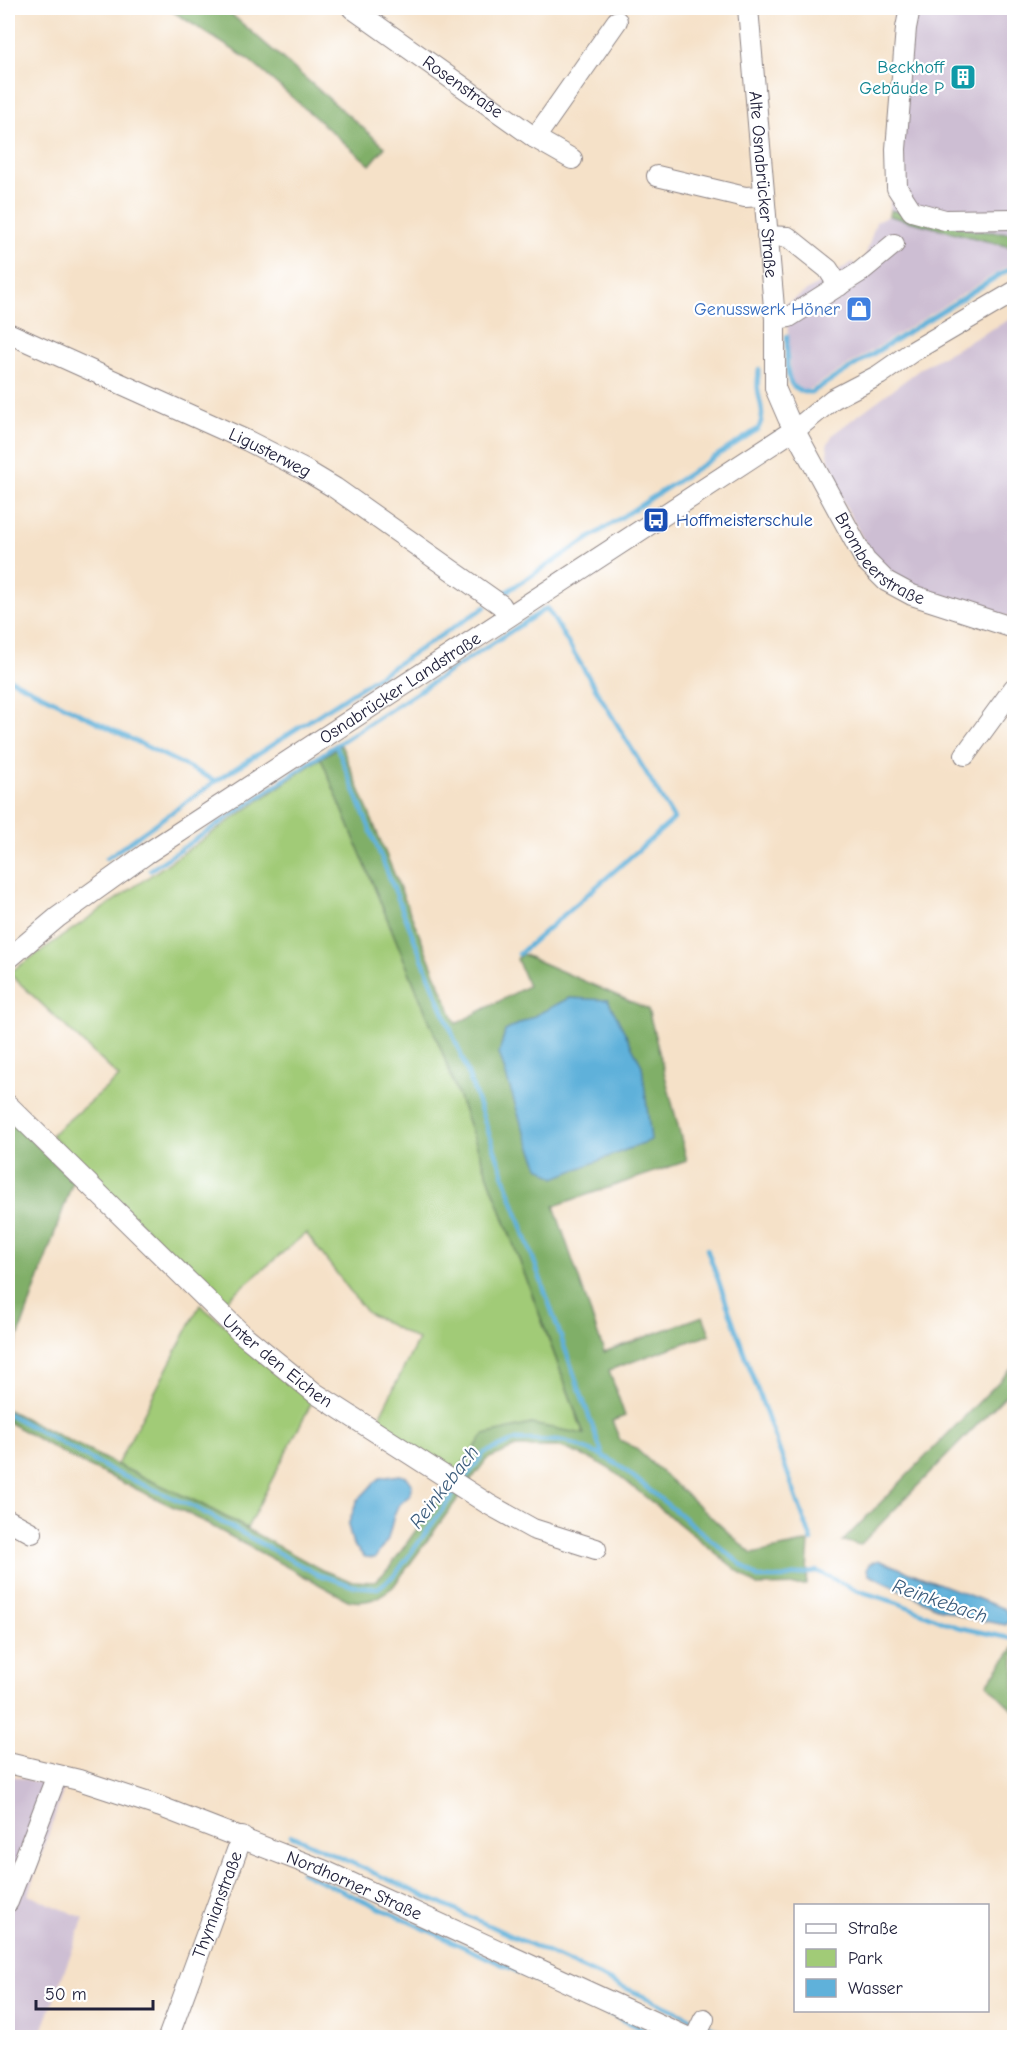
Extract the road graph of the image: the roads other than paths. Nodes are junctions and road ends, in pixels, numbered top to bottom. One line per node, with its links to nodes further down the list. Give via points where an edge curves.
1 (352, 8): 4 (street, Rosenstraße)
2 (748, 8): 9 (street, Alte Osnabrücker Straße)
3 (910, 8): 10 (street, via 896,149 897,188 912,211 945,220)
4 (373, 14): 6 (street, Rosenstraße)
5 (617, 21): 6 (street)
6 (535, 138): 7 (street, Rosenstraße)
7 (572, 159)
8 (657, 176): 9 (street, via 745,196)
9 (764, 196): 11 (street, Alte Osnabrücker Straße)
10 (1014, 219)
11 (767, 236): 13 (street, via 788,237 828,270); 15 (street, Alte Osnabrücker Straße)
12 (894, 244): 13 (street)
13 (839, 286): 15 (street, via 789,317)
14 (1014, 292): 17 (street, Osnabrücker Landstraße, via 912,352 879,375 840,411)
15 (775, 319): 17 (street, Alte Osnabrücker Straße, via 775,388)
16 (8, 333): 18 (street, Ligusterweg, via 305,470 501,605)
17 (797, 428): 18 (street, Osnabrücker Landstraße); 19 (street, Brombeerstraße, via 866,560 886,581 912,595)
18 (508, 616): 22 (street, Osnabrücker Landstraße, via 146,854 58,917)
19 (1014, 628)
20 (1014, 688): 21 (street)
21 (965, 755)
22 (8, 959)
23 (8, 1105): 26 (street, Unter den Eichen, via 241,1333 315,1392 533,1530)
24 (8, 1520): 25 (street)
25 (32, 1533)
26 (596, 1549)
27 (8, 1763): 28 (street, Nordhorner Straße)
28 (57, 1775): 29 (street, Nordhorner Straße); 30 (street)
29 (242, 1837): 32 (street, Thymianstraße); 33 (street, Nordhorner Straße, via 324,1870)
30 (8, 1902)
31 (704, 2019): 34 (street)
32 (168, 2037)
33 (689, 2037)
34 (695, 2037)

